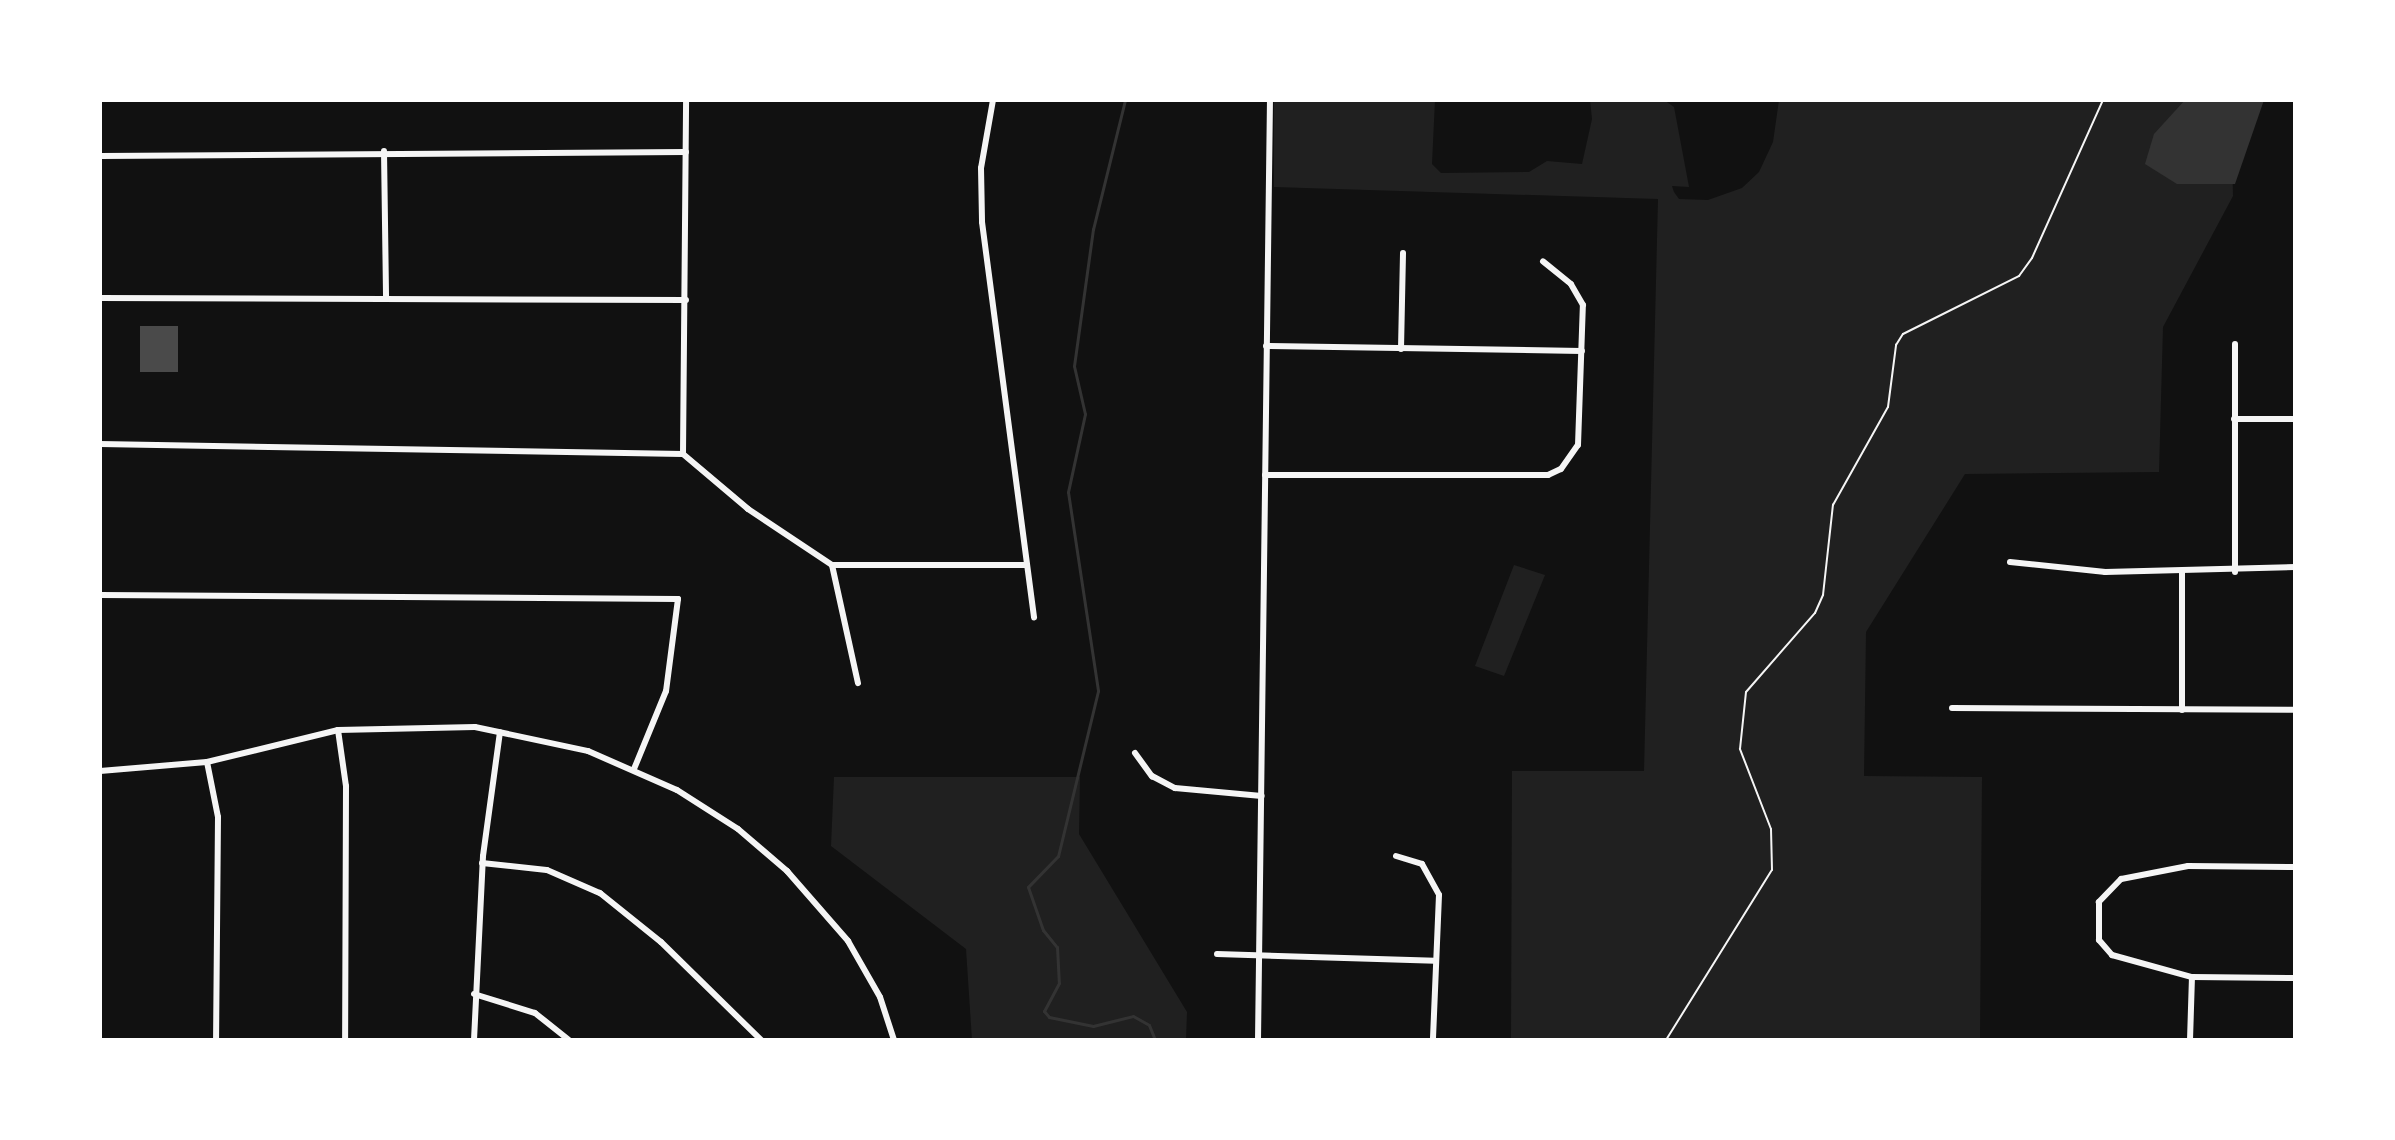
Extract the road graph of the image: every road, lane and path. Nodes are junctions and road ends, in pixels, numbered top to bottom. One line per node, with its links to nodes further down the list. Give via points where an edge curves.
1 (686, 100): 6 (street)
2 (993, 100): 24 (street, via 981,168 982,222)
3 (1270, 100): 14 (street)
4 (2103, 100): 58 (path, via 2019,276 1903,334 1896,345 1883,421 1833,505 1829,571 1819,604 1746,692 1740,749 1771,829 1772,870)
5 (384, 151): 6 (street); 7 (street); 11 (street)
6 (686, 152): 12 (street)
7 (100, 156)
8 (1403, 253): 15 (street)
9 (1543, 261): 16 (street, via 1579,293)
10 (100, 298): 11 (street)
11 (386, 298): 12 (street)
12 (686, 300): 20 (street)
13 (2235, 344): 17 (street)
14 (1266, 346): 15 (street); 21 (street)
15 (1401, 349): 16 (street)
16 (1582, 351): 21 (street, via 1578,445 1554,472)
17 (2234, 419): 18 (street); 27 (street)
18 (2295, 419)
19 (100, 444): 20 (street)
20 (683, 454): 23 (street, via 748,509)
21 (1265, 475): 40 (street)
22 (2010, 562): 26 (street)
23 (832, 565): 24 (street); 30 (street)
24 (1027, 565): 29 (street)
25 (2295, 567): 27 (street)
26 (2182, 572): 27 (street); 32 (street)
27 (2235, 572)
28 (100, 595): 38 (street, via 678,599 666,691)
29 (1034, 618)
30 (858, 683)
31 (1952, 708): 32 (street)
32 (2182, 710): 33 (street)
33 (2295, 710)
34 (338, 730): 35 (street, via 475,727); 37 (street); 51 (street, via 346,786)
35 (500, 732): 38 (street, via 559,743); 42 (street)
36 (1135, 753): 40 (street, via 1152,776 1175,788)
37 (207, 762): 39 (street); 50 (street, via 218,817)
38 (634, 769): 55 (street, via 738,829 817,902 867,971)
39 (100, 771)
40 (1262, 796): 45 (street)
41 (1396, 856): 46 (street, via 1422,864 1434,881 1440,902)
42 (482, 863): 49 (street); 54 (street, via 547,870 600,893 661,942)
43 (2295, 867): 47 (street, via 2151,870 2121,879 2104,891 2099,902 2103,949)
44 (1217, 954): 45 (street)
45 (1260, 956): 46 (street); 56 (street)
46 (1435, 961): 57 (street)
47 (2192, 977): 48 (street); 59 (street)
48 (2295, 978)
49 (474, 994): 52 (street); 53 (street, via 535,1013)
50 (216, 1040)
51 (345, 1040)
52 (474, 1040)
53 (569, 1040)
54 (761, 1040)
55 (894, 1040)
56 (1258, 1040)
57 (1433, 1040)
58 (1666, 1040)
59 (2190, 1040)

